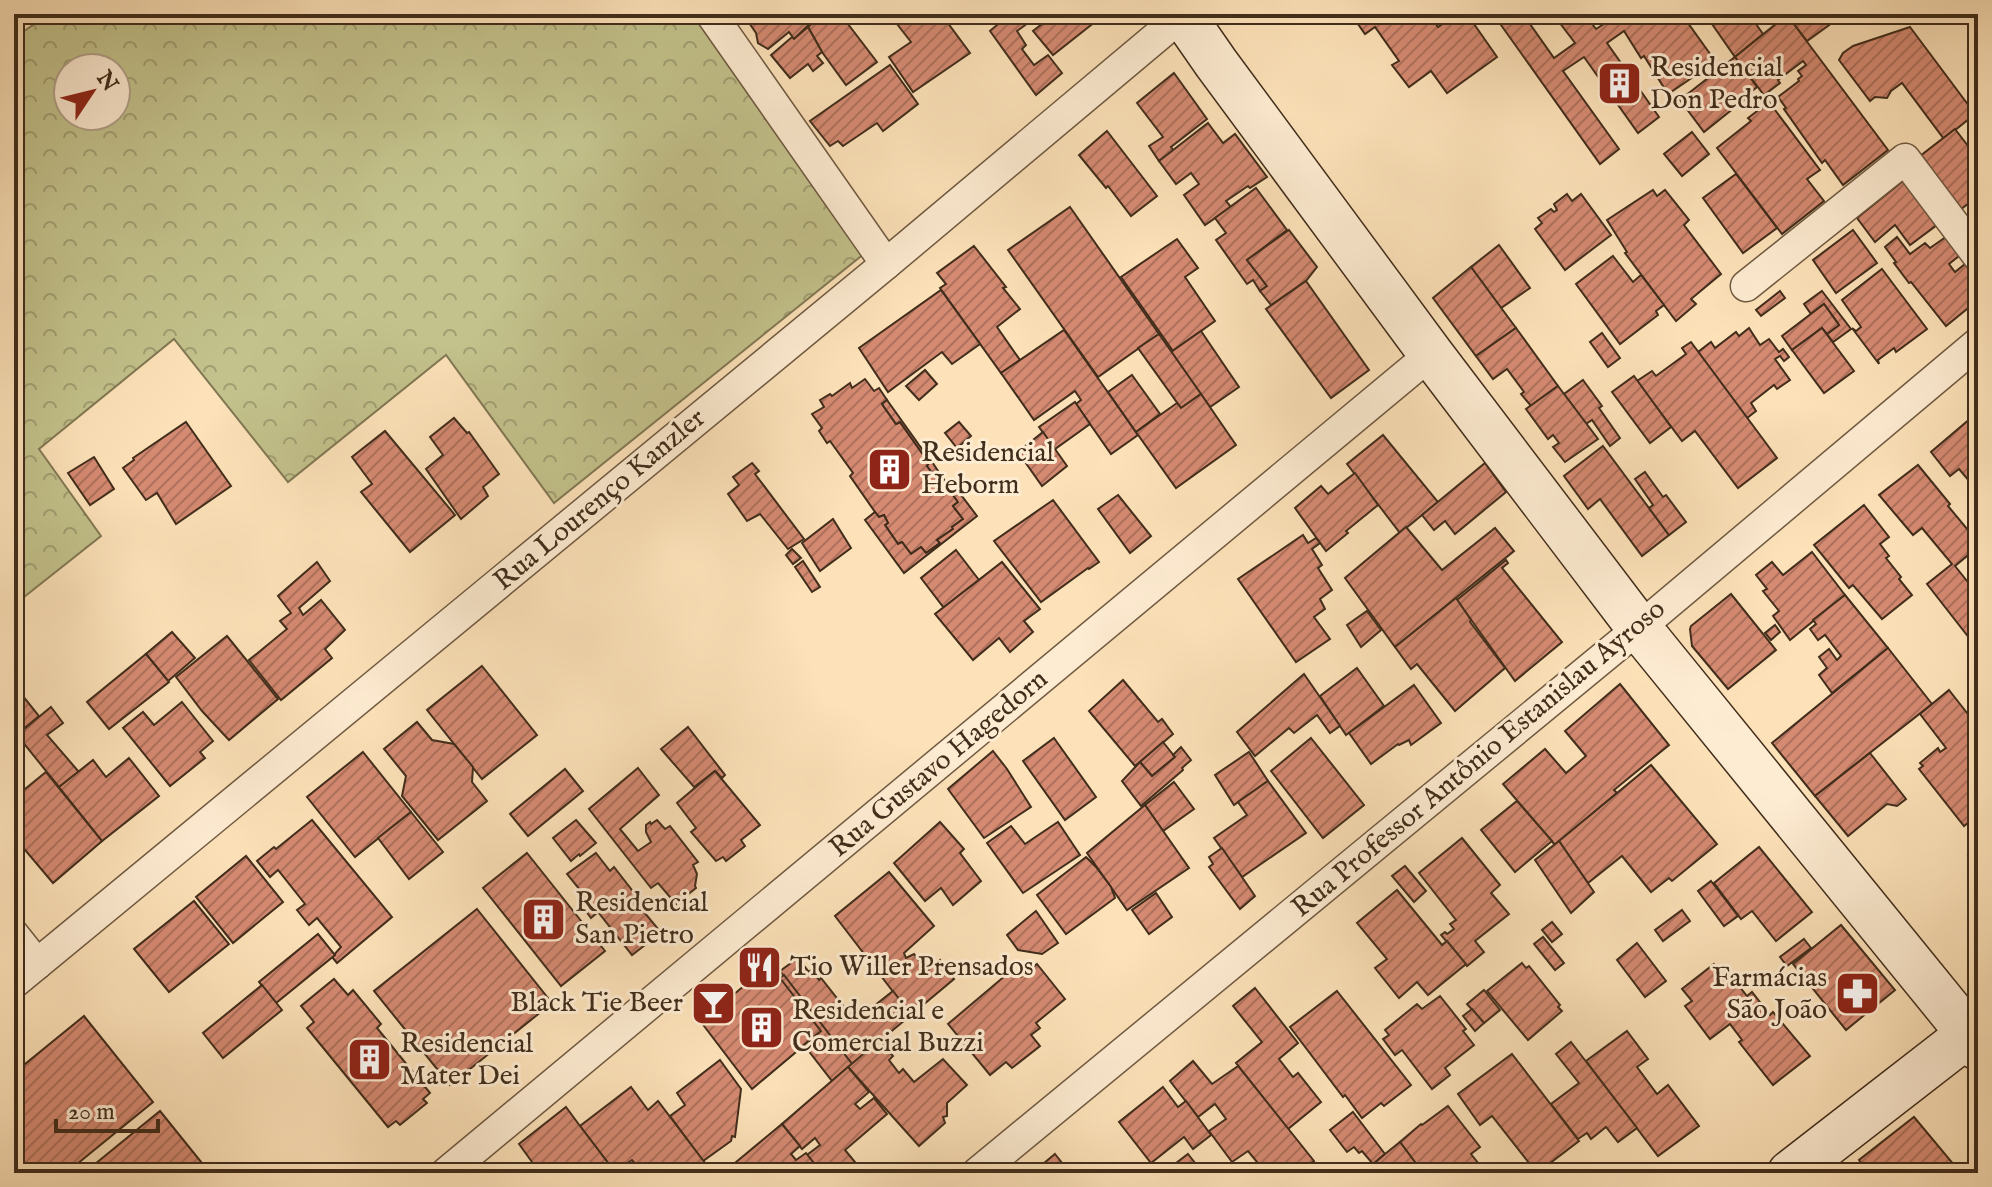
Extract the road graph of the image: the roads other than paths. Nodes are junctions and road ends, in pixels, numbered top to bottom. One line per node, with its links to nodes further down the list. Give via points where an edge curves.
1 (711, 14): 4 (street)
2 (1183, 14): 4 (street, Rua Lourenço Kanzler); 7 (main road)
3 (1978, 256): 5 (street, via 1905,159)
4 (886, 264): 10 (street, Rua Lourenço Kanzler)
5 (1746, 286)
6 (1978, 343): 8 (street, Rua Professor Antônio Estanislau Ayroso)
7 (1431, 354): 8 (main road); 13 (street, Rua Gustavo Hagedorn)
8 (1639, 628): 12 (main road); 14 (street, Rua Professor Antônio Estanislau Ayroso)
9 (14, 935): 10 (street)
10 (37, 964): 11 (street, Rua Lourenço Kanzler)
11 (14, 983)
12 (1975, 1036): 15 (main road)
13 (446, 1173)
14 (977, 1173)
15 (1790, 1173)

